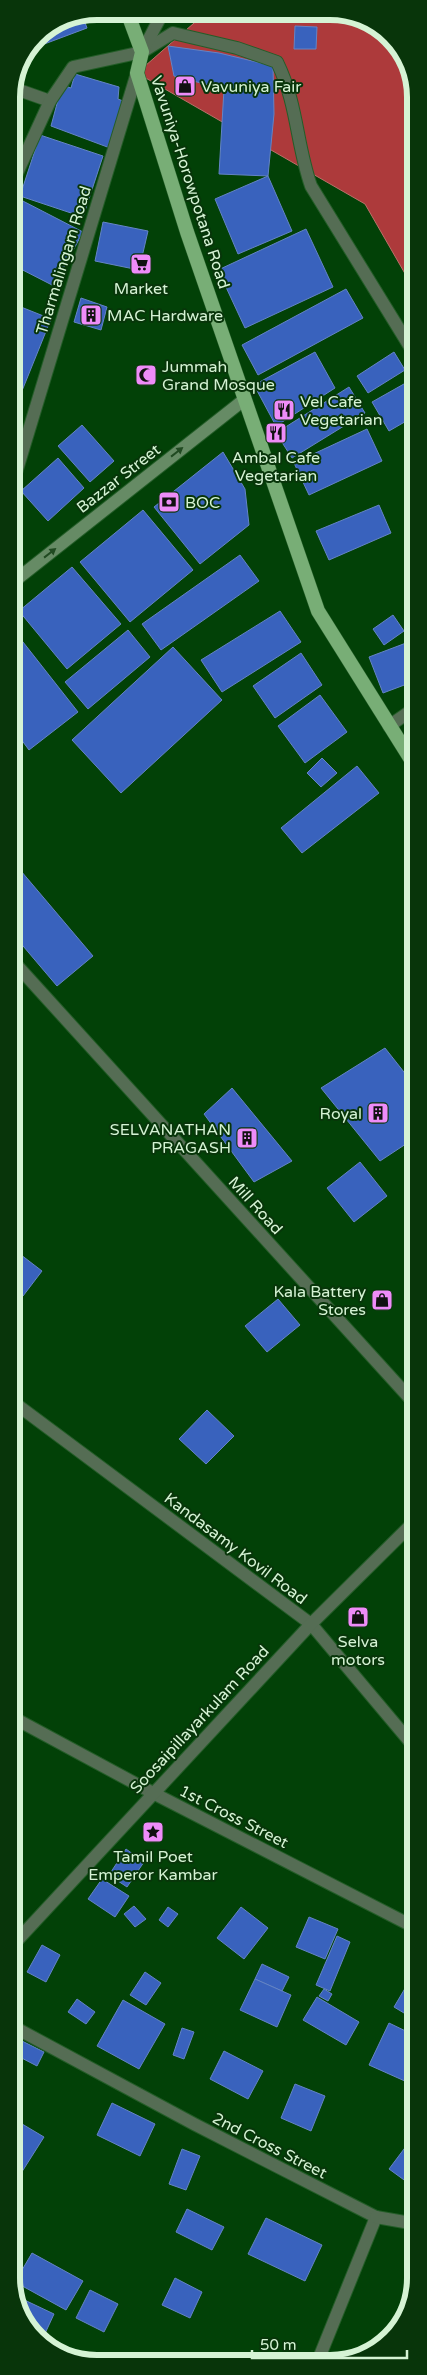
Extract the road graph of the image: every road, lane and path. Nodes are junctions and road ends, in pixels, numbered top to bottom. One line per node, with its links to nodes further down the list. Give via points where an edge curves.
1 (130, 20): 3 (highway)
2 (159, 20): 3 (street)
3 (142, 52): 4 (highway, Vavuniya-Horowpotana Road); 6 (street, via 73,67); 8 (street, via 173,33 237,48 277,62 295,109 303,163 311,186)
4 (137, 73): 9 (highway, Vavuniya-Horowpotana Road, via 187,232); 10 (street, Tharmalingam Road)
5 (20, 91): 6 (street)
6 (50, 101): 7 (street)
7 (20, 168)
8 (407, 342)
9 (245, 399): 11 (main road, Bazzar Street, one-way to 9); 13 (highway, Vavuniya-Horowpotana Road, via 318,610)
10 (20, 455)
11 (20, 577)
12 (407, 714): 13 (street)
13 (389, 726): 14 (highway, Vavuniya-Horowpotana Road)
14 (407, 754)
15 (20, 969): 16 (street, Mill Road)
16 (407, 1394)
17 (20, 1407): 19 (street, Kandasamy Kovil Road)
18 (407, 1529): 19 (street, Soosaipillayarkulam Road)
19 (311, 1624): 21 (street, Kandasamy Kovil Road); 22 (street, Soosaipillayarkulam Road)
20 (20, 1721): 22 (street, 1st Cross Street)
21 (407, 1738)
22 (153, 1793): 23 (street, 1st Cross Street); 24 (street, Soosaipillayarkulam Road)
23 (407, 1923)
24 (20, 1937)
25 (20, 2030): 26 (street, 2nd Cross Street)
26 (376, 2217): 27 (street, 2nd Cross Street); 28 (street)
27 (407, 2222)
28 (320, 2355)

